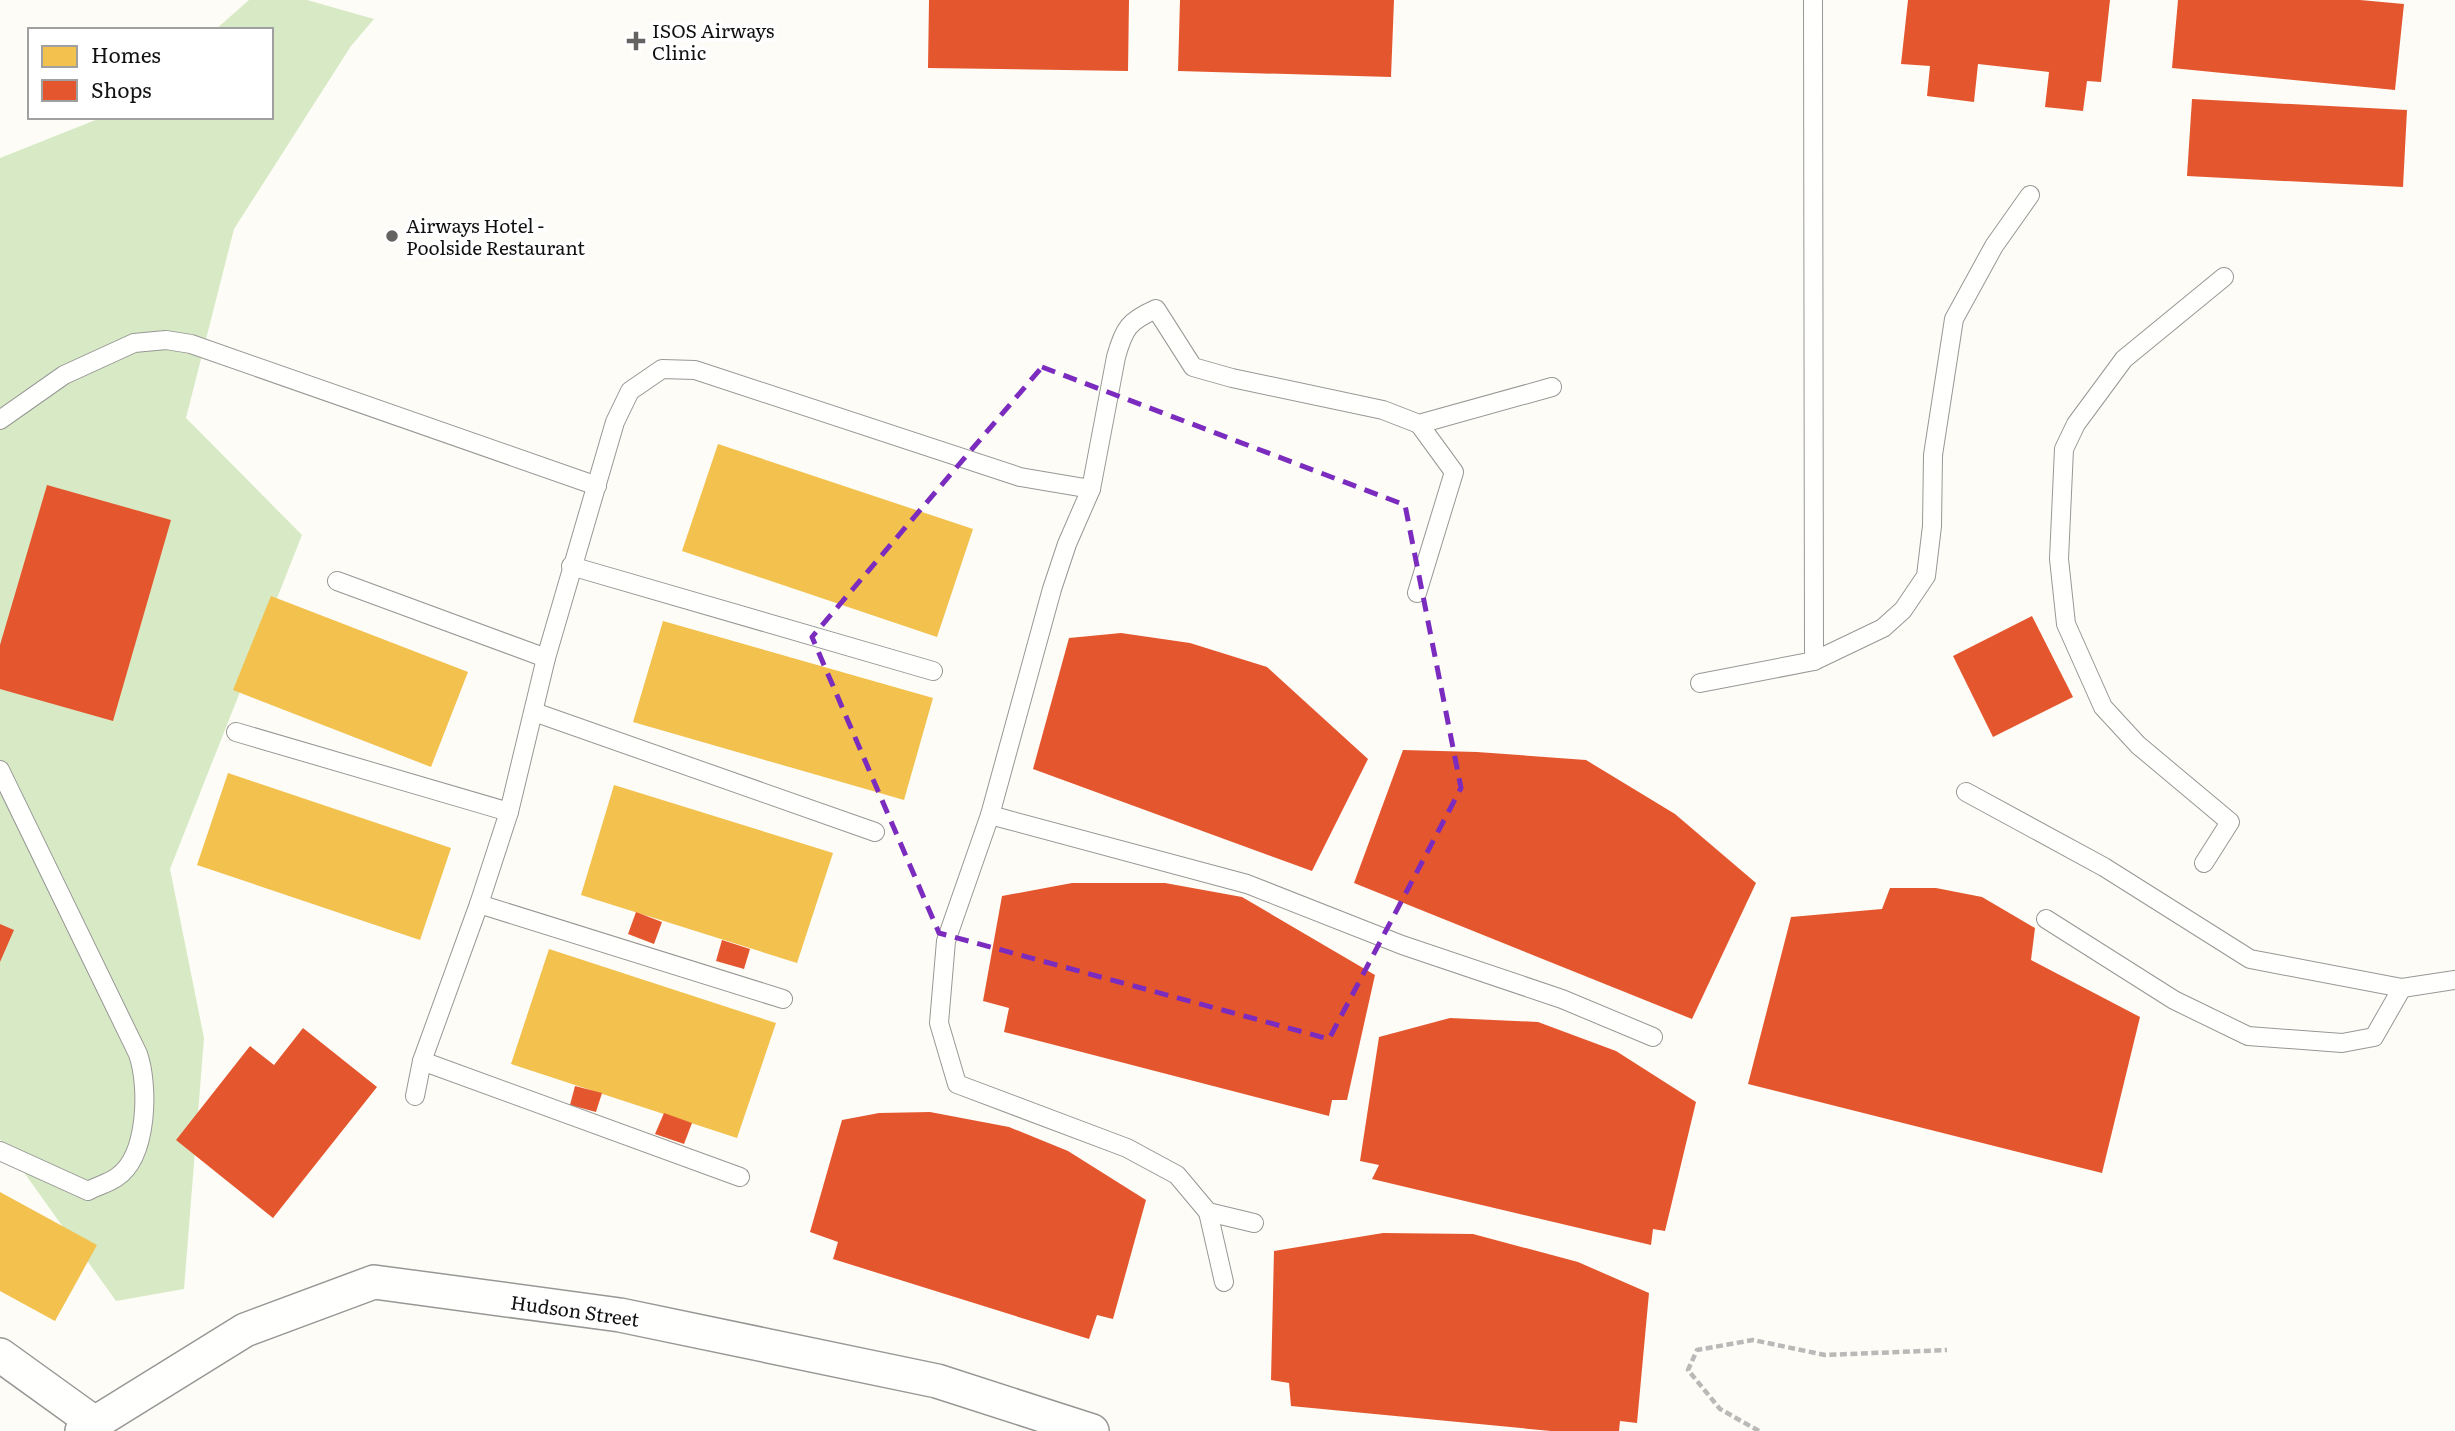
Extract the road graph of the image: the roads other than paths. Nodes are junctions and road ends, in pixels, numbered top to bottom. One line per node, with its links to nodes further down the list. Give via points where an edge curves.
1 (1813, 0): 13 (lane)
2 (2029, 195): 13 (lane, via 1954,318 1933,455 1926,576 1903,610 1883,628)
3 (2224, 277): 23 (lane, via 2124,359 2064,449 2060,499 2059,559 2066,624 2103,707 2138,745 2230,822)
4 (1552, 387): 6 (lane)
5 (0, 420): 7 (lane, via 64,375 99,358 134,343 166,340 191,344)
6 (1419, 424): 8 (lane, via 1383,410 1193,367 1156,309 1131,322 1122,337); 11 (lane, via 1454,472)
7 (597, 486): 8 (lane, via 615,422 630,391 662,369 695,370 1020,477); 9 (lane)
8 (1091, 489): 21 (lane, via 1052,589)
9 (571, 566): 12 (lane); 14 (lane)
10 (337, 582): 12 (lane)
11 (1418, 593)
12 (546, 658): 16 (lane)
13 (1814, 661): 15 (lane)
14 (933, 671)
15 (1700, 683)
16 (534, 712): 20 (lane); 22 (lane)
17 (236, 732): 20 (lane)
18 (0, 770): 32 (lane, via 138,1054 145,1090 137,1153 119,1176 88,1191)
19 (1966, 792): 27 (lane, via 2104,867 2250,959)
20 (509, 813): 24 (lane)
21 (990, 815): 29 (lane, via 1247,884); 34 (lane, via 946,941 939,1023 957,1084 1127,1147 1177,1175)
22 (875, 832)
23 (2204, 863)
24 (480, 904): 28 (lane); 30 (lane)
25 (2046, 919): 27 (lane, via 2174,1000 2248,1036 2342,1043 2374,1037)
26 (2455, 980): 27 (lane)
27 (2402, 988)
28 (783, 999)
29 (1653, 1037)
30 (422, 1061): 31 (lane); 33 (lane)
31 (415, 1096)
32 (0, 1151)
33 (740, 1177)
34 (1208, 1212): 35 (lane); 36 (lane)
35 (1254, 1223)
36 (1224, 1282)
37 (1, 1357): 38 (street)
38 (88, 1426): 39 (street, Hudson Street, via 245,1330 374,1282 620,1315 937,1381)
39 (1092, 1431)

